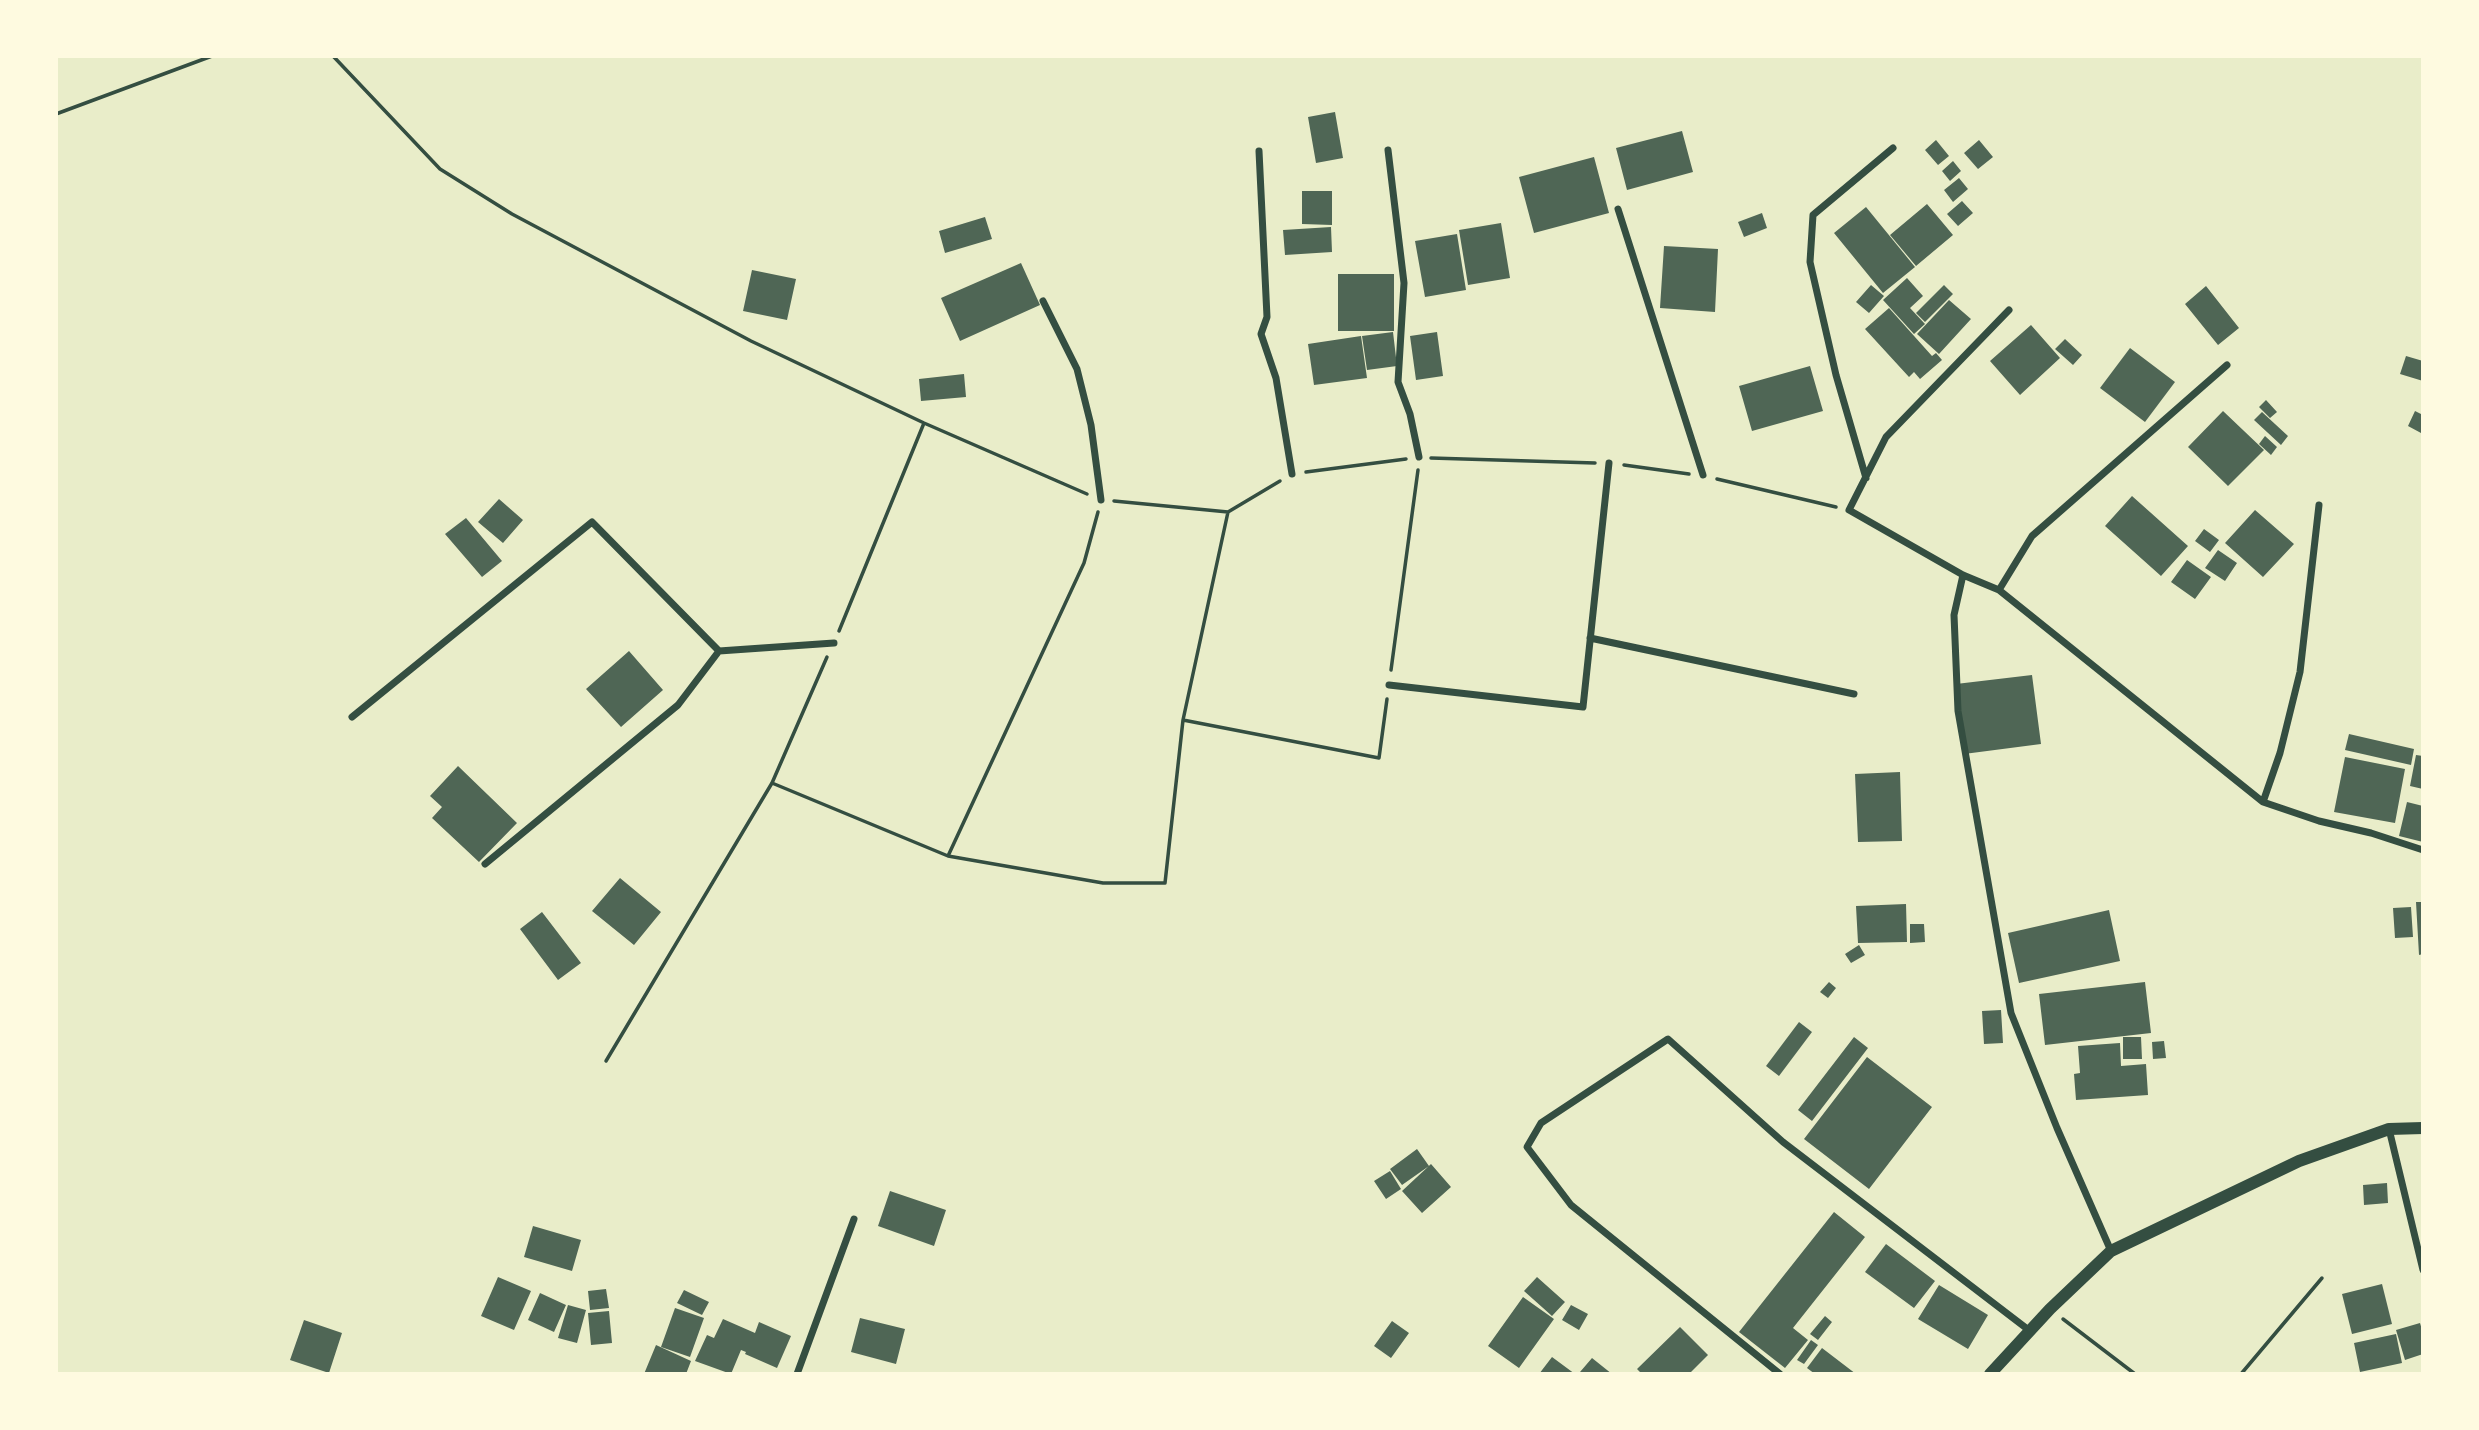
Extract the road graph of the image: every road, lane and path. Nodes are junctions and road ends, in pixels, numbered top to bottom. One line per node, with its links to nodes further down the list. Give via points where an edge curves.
1 (212, 56): 3 (path)
2 (334, 56): 11 (path, via 440,169 512,214 751,341)
3 (56, 114)
4 (1893, 148): 16 (street, via 1813,215 1811,262 1836,375)
5 (1388, 150): 12 (street, via 1404,283 1398,382)
6 (1259, 151): 14 (street, via 1267,317 1261,334 1276,378)
7 (1618, 209): 15 (street)
8 (1043, 301): 17 (street, via 1077,369 1091,425)
9 (2009, 310): 16 (street, via 1886,437)
10 (2227, 365): 22 (street, via 2032,536)
11 (925, 423): 17 (path); 24 (path)
12 (1419, 457): 13 (path); 14 (path); 26 (path)
13 (1609, 463): 15 (path); 23 (street)
14 (1293, 474): 20 (path)
15 (1703, 475): 19 (path)
16 (1866, 478): 19 (street)
17 (1101, 500): 20 (path); 33 (path, via 1084,563)
18 (2319, 505): 31 (street, via 2300,672)
19 (1849, 510): 21 (street)
20 (1228, 512): 29 (path)
21 (1963, 575): 22 (street); 39 (street, via 1954,615 1958,711 2011,1013)
22 (1999, 590): 31 (street)
23 (1590, 638): 26 (street, via 1583,707); 27 (street)
24 (834, 643): 25 (street); 30 (path)
25 (719, 652): 28 (street, via 592,523); 34 (street, via 678,705)
26 (1389, 685): 29 (path, via 1380,758)
27 (1854, 694)
28 (352, 717)
29 (1183, 720): 33 (path, via 1164,883 1103,883)
30 (772, 783): 33 (path); 35 (path)
31 (2263, 802): 32 (street)
32 (2423, 850)
33 (948, 856)
34 (485, 864)
35 (606, 1061)
36 (2423, 1128): 37 (street)
37 (2389, 1129): 39 (street, via 2299,1161); 40 (street)
38 (854, 1219): 44 (street)
39 (2111, 1251): 42 (street)
40 (2423, 1270)
41 (2322, 1278): 48 (path)
42 (2050, 1309): 43 (street); 47 (path)
43 (2030, 1331): 45 (street, via 1783,1142 1668,1039 1541,1123 1527,1147 1571,1205); 46 (street)
44 (797, 1374)
45 (1780, 1374)
46 (1990, 1374)
47 (2135, 1374)
48 (2241, 1374)

